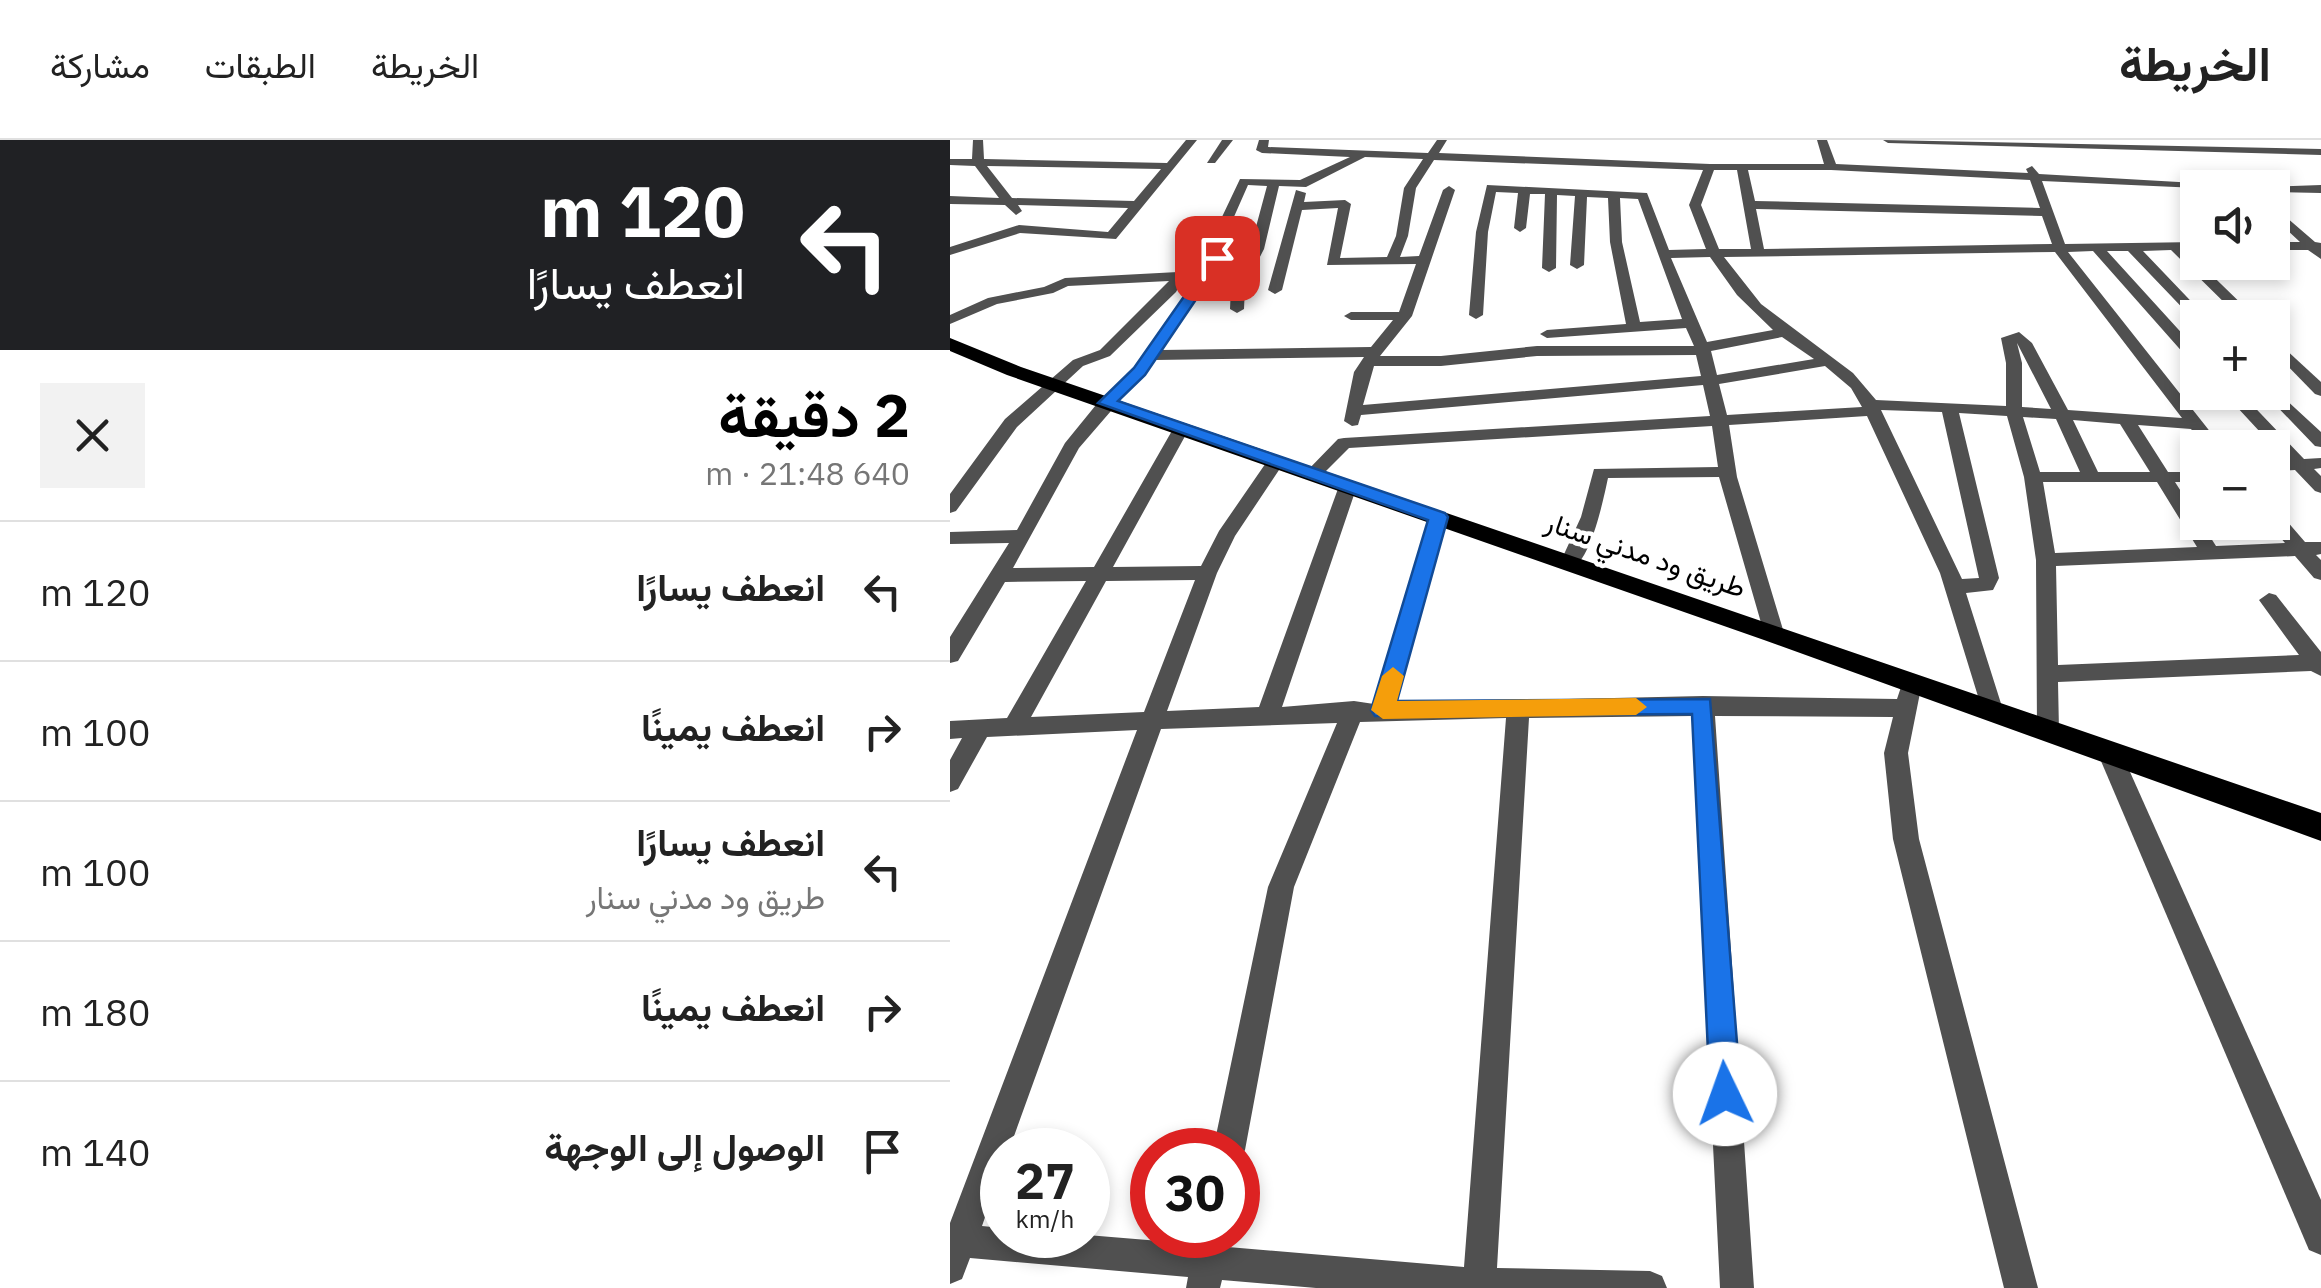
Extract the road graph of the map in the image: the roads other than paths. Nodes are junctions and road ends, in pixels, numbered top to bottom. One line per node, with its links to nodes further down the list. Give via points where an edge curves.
1 (978, 140): 17 (street)
2 (1192, 140): 19 (street)
3 (1228, 140): 14 (street)
4 (1264, 140): 11 (street, via 1262,150)
5 (1442, 140): 12 (street)
6 (1822, 140): 22 (street)
7 (1888, 140): 8 (street)
8 (2016, 142): 9 (street); 23 (street)
9 (2213, 144): 10 (street); 15 (street)
10 (2321, 152)
11 (1362, 154): 12 (street); 25 (street)
12 (1432, 156): 18 (street); 58 (street, via 1410,188)
13 (1628, 157): 18 (street); 20 (street); 34 (street)
14 (1211, 161)
15 (2228, 161)
16 (950, 162): 17 (street)
17 (978, 162): 19 (street); 36 (street)
18 (1551, 162): 27 (street)
19 (1168, 166): 38 (street)
20 (1710, 167): 21 (street); 55 (street, via 1695,205)
21 (1742, 167): 22 (street); 40 (street)
22 (1831, 168): 23 (street)
23 (2037, 177): 26 (street); 42 (street)
24 (1274, 183): 25 (street); 37 (street); 39 (street, via 1244,181)
25 (1302, 184): 41 (street)
26 (2180, 184)
27 (1505, 187): 29 (street); 65 (street, via 1490,190)
28 (2290, 188): 30 (street)
29 (1525, 189): 32 (street); 45 (street)
30 (2321, 189)
31 (1448, 190): 57 (street)
32 (1551, 193): 33 (street); 60 (street)
33 (1581, 194): 34 (street); 59 (street)
34 (1619, 195): 56 (street, via 1644,199); 70 (street, via 1616,242)
35 (950, 200): 36 (street)
36 (1009, 203): 38 (street); 44 (street)
37 (1268, 203): 39 (street); 64 (street, via 1254,260 1238,286)
38 (1137, 205): 44 (street, via 1111,236)
39 (1233, 205): 76 (street, via 1215,262)
40 (1749, 205): 42 (street); 53 (street)
41 (1298, 206): 58 (street, via 1345,204 1332,262); 61 (street)
42 (2047, 212): 46 (street)
43 (2290, 225): 52 (street)
44 (1032, 228): 54 (street)
45 (1520, 228)
46 (2056, 246): 47 (street); 53 (street); 94 (street)
47 (2094, 246): 48 (street); 73 (street)
48 (2131, 246): 49 (street); 62 (street)
49 (2174, 246): 50 (street); 63 (street)
50 (2180, 246)
51 (2290, 247): 52 (street)
52 (2318, 249)
53 (1758, 251): 55 (street)
54 (950, 252)
55 (1714, 252): 56 (street); 71 (street)
56 (1663, 254): 69 (street)
57 (1425, 260): 58 (street); 67 (street)
58 (1392, 261)
59 (1577, 265)
60 (1549, 268)
61 (1275, 290)
62 (2183, 300)
63 (2230, 300)
64 (1237, 309)
65 (1476, 315)
66 (1351, 316): 67 (street)
67 (1406, 316): 77 (street)
68 (950, 320): 81 (street, via 1065,282 1178,276 1105,353 1083,360)
69 (1691, 323): 70 (street); 75 (street)
70 (1634, 328): 72 (street)
71 (1784, 332): 75 (street); 79 (street)
72 (1547, 334)
73 (2180, 340)
74 (950, 344): 81 (highway, طريق ود مدني سنار)
75 (1703, 349): 77 (street, via 1538,351 1441,361); 80 (street)
76 (1151, 355): 77 (street); 84 (street)
77 (1371, 357): 89 (street)
78 (2290, 360): 82 (street)
79 (1829, 361): 80 (street); 86 (street, via 1857,384)
80 (1712, 380): 83 (street); 92 (street)
81 (1052, 384): 84 (highway, طريق ود مدني سنار); 112 (street, via 999,437)
82 (2321, 392)
83 (1581, 394): 89 (street); 96 (street)
84 (1106, 403): 95 (highway, طريق ود مدني سنار); 115 (street, via 1072,447)
85 (1949, 407): 86 (street); 90 (street); 125 (street, via 1990,578 1986,585)
86 (1872, 408): 92 (street); 125 (street)
87 (2248, 410): 102 (street)
88 (2290, 410): 98 (street)
89 (1356, 411): 99 (street)
90 (2014, 413): 91 (street); 91 (street, via 2008,338 2018,336 2030,348); 106 (street)
91 (2060, 418): 93 (street); 107 (street)
92 (1720, 422): 96 (street); 104 (street)
93 (2128, 422): 94 (street); 108 (street)
94 (2196, 424): 97 (street)
95 (1181, 429): 100 (highway, طريق ود مدني سنار); 121 (street)
96 (1588, 429): 99 (street)
97 (2201, 430)
98 (2321, 442)
99 (1344, 443): 105 (street)
100 (1276, 461): 105 (highway, طريق ود مدني سنار); 122 (street)
101 (2321, 463): 102 (street)
102 (2298, 464): 103 (street); 111 (street)
103 (2290, 465)
104 (1727, 472): 120 (street, via 1600,473); 129 (street)
105 (1312, 474): 110 (highway, طريق ود مدني سنار)
106 (2034, 477): 107 (street); 119 (street)
107 (2092, 477): 108 (street)
108 (2162, 477): 109 (street); 118 (street)
109 (2180, 477)
110 (1348, 486): 113 (highway, طريق ود مدني سنار); 139 (street)
111 (2321, 488)
112 (950, 507)
113 (1438, 517): 120 (highway, طريق ود مدني سنار); 137 (street)
114 (2290, 531): 117 (street)
115 (1023, 536): 116 (street); 124 (street)
116 (950, 538)
117 (2311, 548): 118 (street); 123 (street)
118 (2210, 552): 119 (street)
119 (2046, 560): 132 (street)
120 (1570, 562): 129 (highway, طريق ود مدني سنار)
121 (1101, 572): 122 (street); 124 (street); 141 (street)
122 (1207, 573): 140 (street)
123 (2321, 574)
124 (1000, 575): 128 (street)
125 (1954, 586): 138 (street)
126 (2269, 600): 131 (street)
127 (950, 620): 128 (street)
128 (973, 620): 130 (street)
129 (1774, 633): 133 (highway, طريق ود مدني سنار)
130 (950, 655)
131 (2319, 664): 132 (street)
132 (2048, 674): 144 (street)
133 (1908, 696): 134 (street); 138 (highway, طريق ود مدني سنار); 155 (street, via 1896,753 1906,839)
134 (1702, 705): 135 (street); 154 (street)
135 (1518, 709): 137 (street); 152 (street)
136 (1354, 710): 137 (street); 139 (street); 148 (street, via 1281,887)
137 (1383, 710)
138 (1993, 713): 144 (highway, طريق ود مدني سنار)
139 (1268, 714): 140 (street)
140 (1150, 719): 141 (street); 150 (street)
141 (1014, 726): 142 (street)
142 (980, 728): 143 (street); 146 (street)
143 (950, 730)
144 (2048, 732): 145 (highway, طريق ود مدني سنار)
145 (2110, 754): 147 (highway, طريق ود مدني سنار); 149 (street)
146 (950, 782)
147 (2321, 827)
148 (1234, 1128)
149 (2321, 1238)
150 (954, 1249): 151 (street)
151 (1208, 1262): 152 (street)
152 (1479, 1286): 153 (street)
153 (1650, 1288)
154 (1736, 1288)
155 (2021, 1288)

